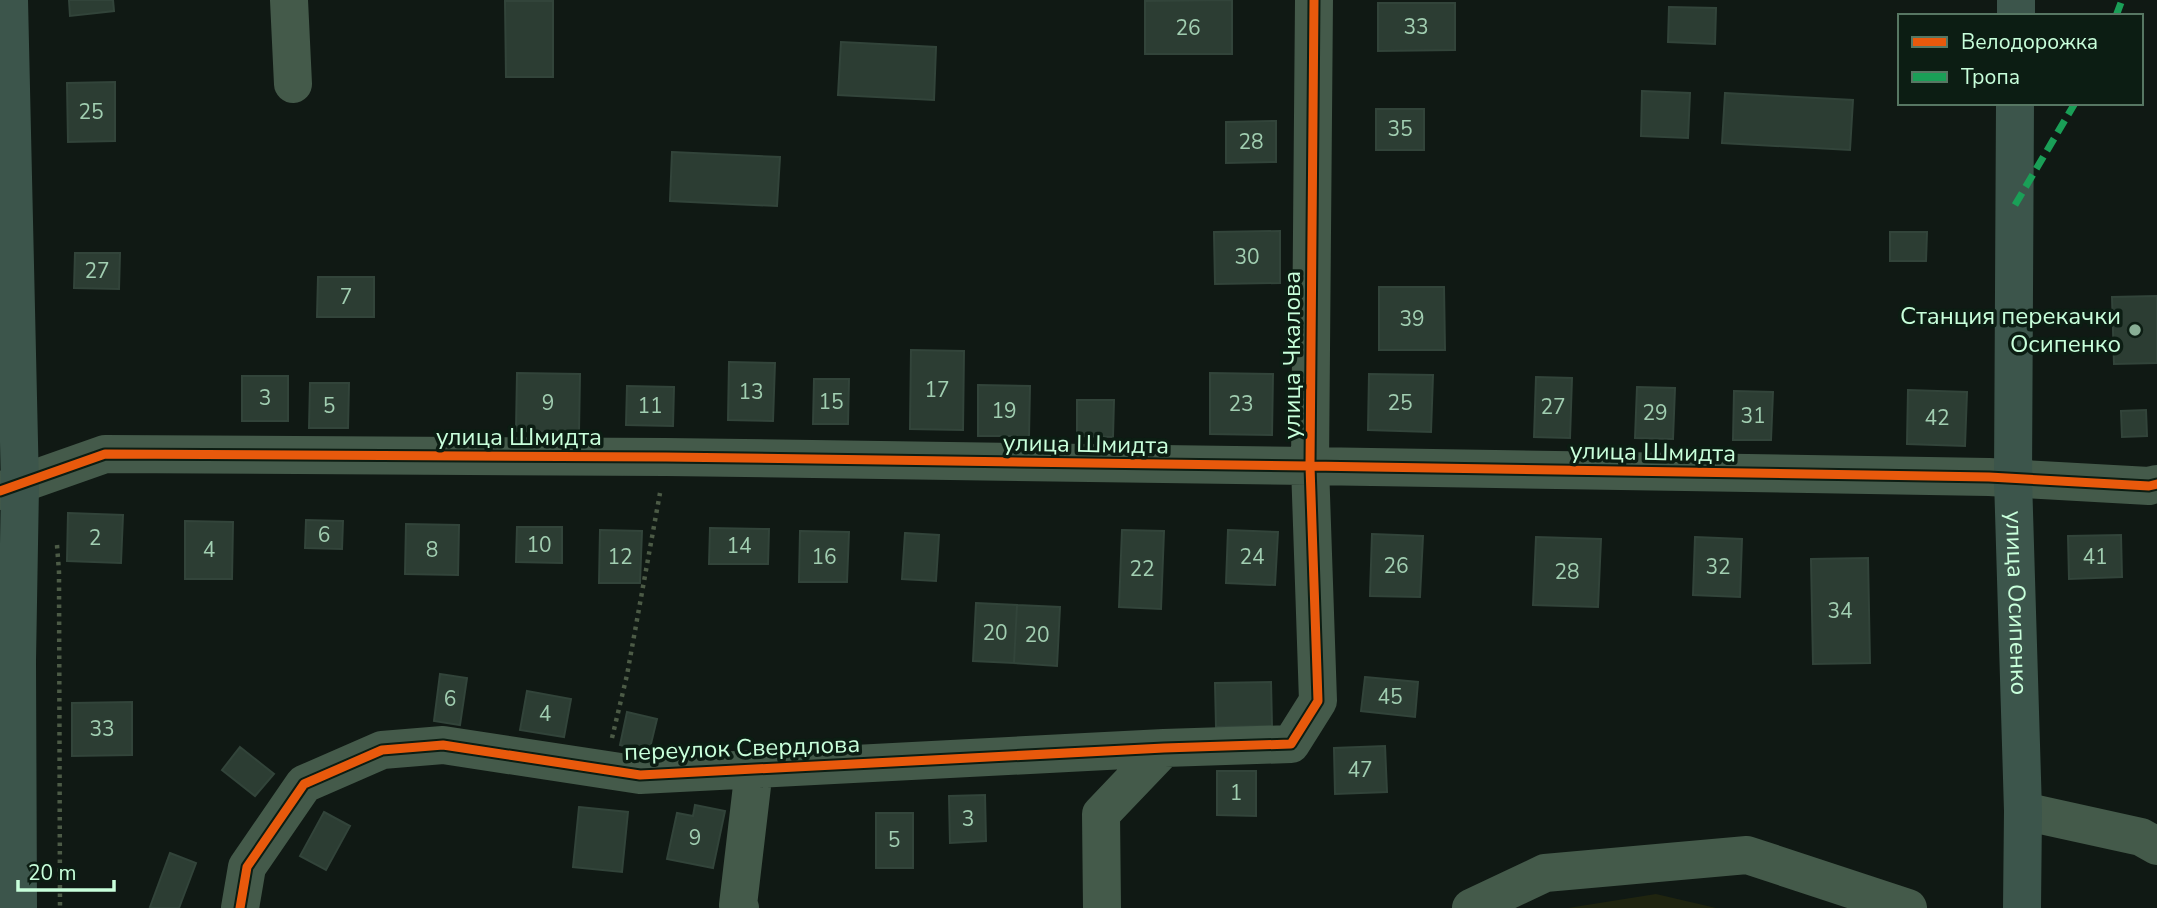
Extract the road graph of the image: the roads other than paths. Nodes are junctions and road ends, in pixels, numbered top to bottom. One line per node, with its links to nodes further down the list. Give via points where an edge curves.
1 (9, 0): 9 (main road)
2 (289, 0): 4 (street)
3 (1314, 0): 6 (street, улица Чкалова)
4 (293, 84)
5 (2015, 105): 7 (main road, улица Осипенко)
6 (1310, 466): 7 (street, улица Шмидта); 9 (street, улица Шмидта, via 105,454); 11 (street, улица Чкалова, via 1318,701)
7 (2013, 479): 8 (street, улица Шмидта); 14 (main road, улица Осипенко)
8 (2157, 484)
9 (10, 489): 10 (main road)
10 (9, 674): 16 (main road)
11 (1291, 744): 12 (street, переулок Свердлова)
12 (1164, 748): 13 (street, переулок Свердлова); 19 (street, via 1101,814)
13 (754, 769): 17 (street, переулок Свердлова, via 640,775 443,745 382,750 304,784 247,867); 18 (street)
14 (2023, 811): 15 (street, via 2141,837); 22 (main road, улица Осипенко)
15 (2157, 846)
16 (18, 908)
17 (240, 908)
18 (740, 908)
19 (1102, 908)
20 (1471, 908): 21 (street, via 1545,873 1747,855)
21 (1908, 908)
22 (2022, 908)

